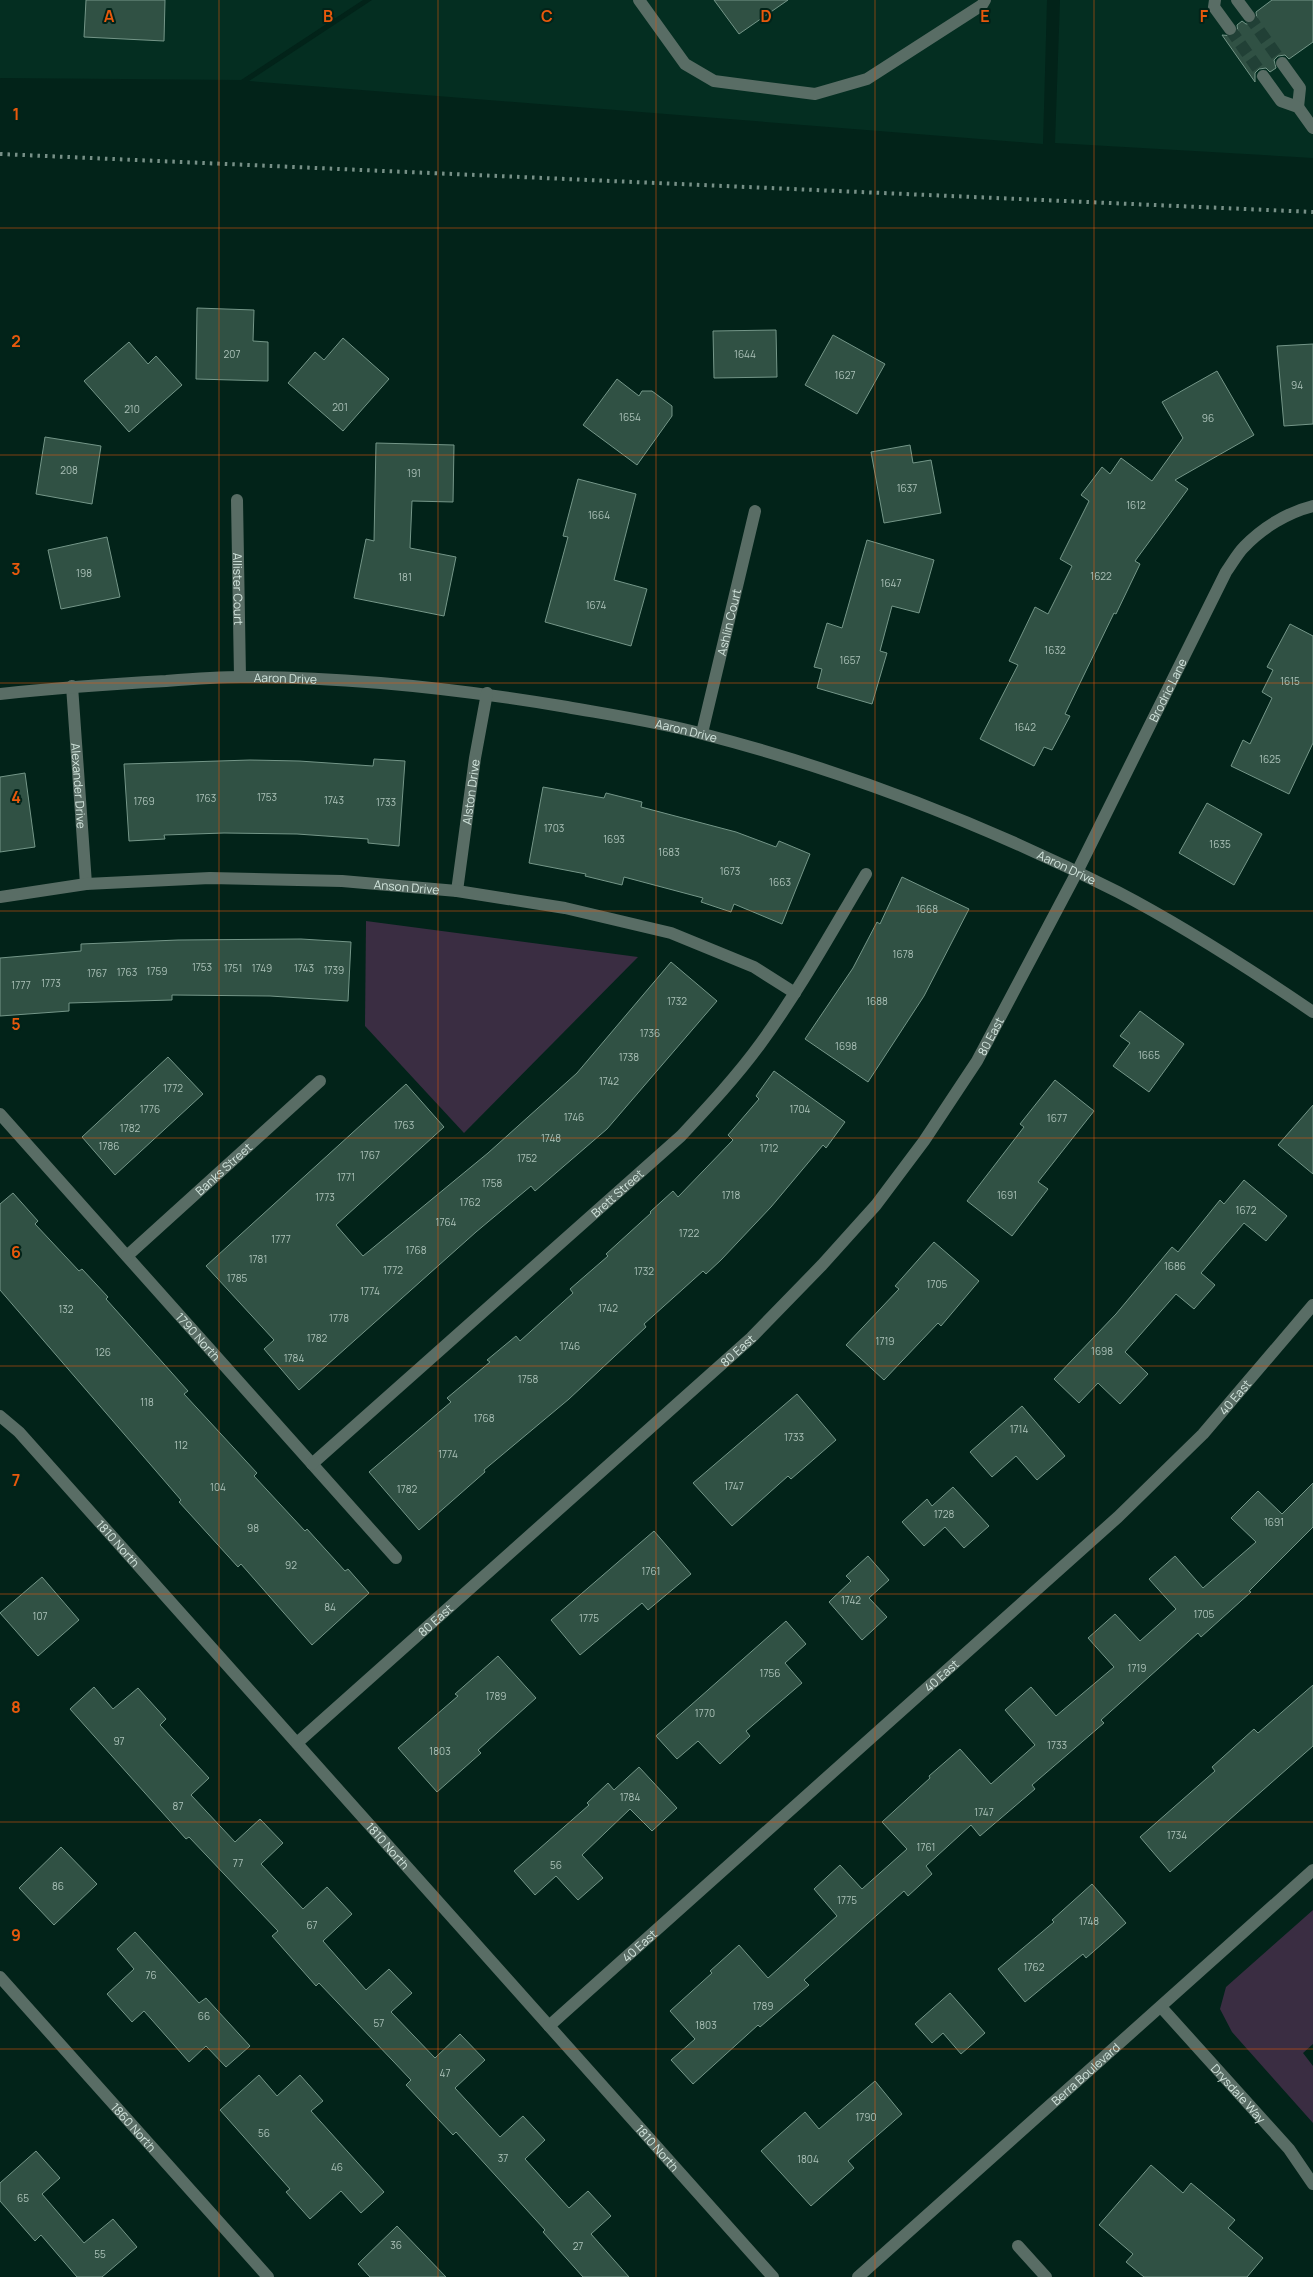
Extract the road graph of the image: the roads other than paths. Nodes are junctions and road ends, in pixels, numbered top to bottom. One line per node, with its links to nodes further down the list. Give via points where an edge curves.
1 (639, 0): 2 (street, via 685,64 714,81 815,94 867,79)
2 (985, 0)
3 (1215, 0): 6 (street, via 1214,7)
4 (1238, 0): 5 (street)
5 (1249, 16)
6 (1230, 30)
7 (1282, 63): 9 (street, via 1300,88)
8 (1263, 76): 9 (street, via 1281,101)
9 (1298, 107): 10 (street)
10 (1313, 128)
11 (237, 500): 14 (street, Allister Court)
12 (1313, 506): 19 (street, Brodric Lane, via 1277,521 1244,547 1226,572)
13 (755, 511): 18 (street, Ashlin Court)
14 (240, 677): 15 (street, Aaron Drive); 17 (street, Aaron Drive, via 361,681)
15 (72, 686): 16 (street, Aaron Drive); 21 (street, Alexander Drive)
16 (0, 694)
17 (487, 694): 18 (street, Aaron Drive); 22 (street, Alston Drive)
18 (702, 733): 19 (street, Aaron Drive, via 921,804)
19 (1077, 872): 25 (street, Aaron Drive, via 1184,930); 33 (street, 80 East, via 977,1061 924,1141 876,1205 834,1252 751,1338)
20 (866, 874): 24 (street, Brett Street)
21 (86, 884): 22 (street, Anson Drive, via 210,878 342,881); 23 (street, Anson Drive)
22 (457, 891): 24 (street, Anson Drive, via 565,908 671,933 754,967)
23 (0, 897)
24 (795, 993): 31 (street, Brett Street, via 760,1044 681,1136)
25 (1313, 1012)
26 (320, 1081): 28 (street, Banks Street)
27 (0, 1114): 28 (street, 1790 North)
28 (127, 1256): 31 (street, 1790 North)
29 (1313, 1305): 37 (street, 40 East, via 1203,1434 1118,1517)
30 (0, 1416): 33 (street, 1810 North, via 18,1432)
31 (312, 1464): 32 (street, 1790 North)
32 (396, 1558)
33 (297, 1743): 37 (street, 1810 North)
34 (1313, 1870): 36 (street, Berra Boulevard)
35 (0, 1977): 40 (street, 1860 North)
36 (1161, 2007): 38 (street, Drysdale Way, via 1289,2148); 42 (street, Berra Boulevard)
37 (549, 2026): 41 (street, 1810 North)
38 (1313, 2184)
39 (1018, 2246): 43 (street)
40 (268, 2277)
41 (773, 2277)
42 (858, 2277)
43 (1046, 2277)

